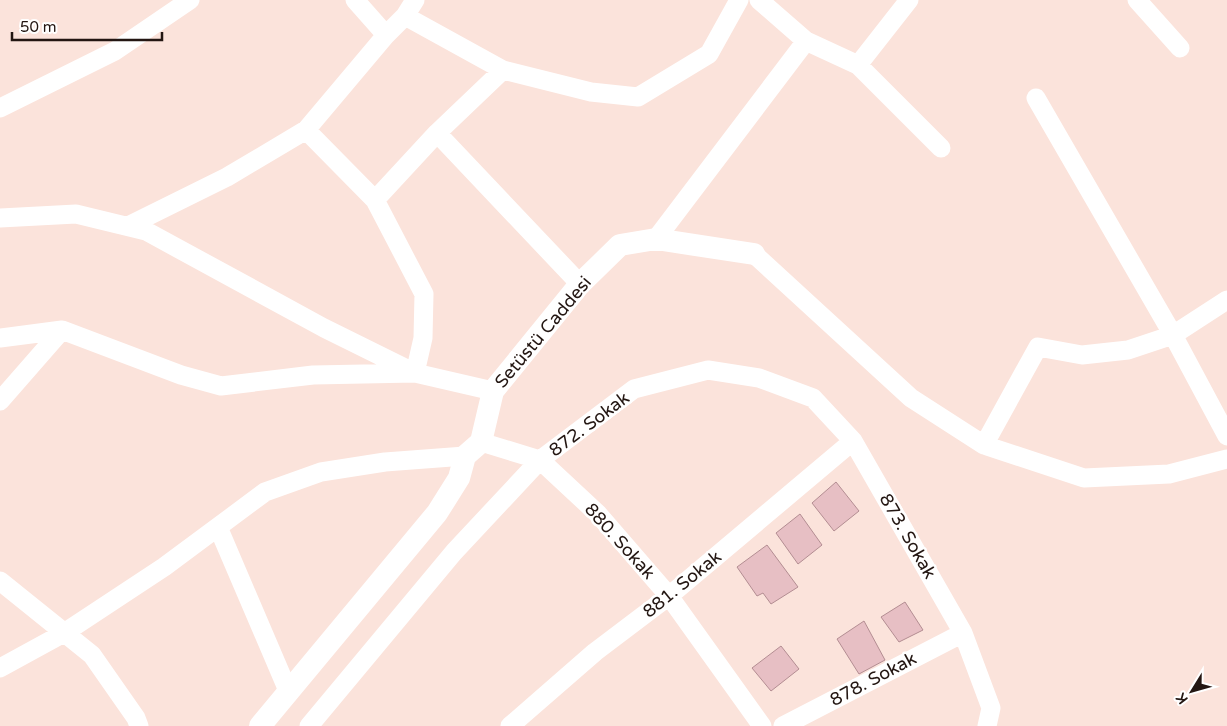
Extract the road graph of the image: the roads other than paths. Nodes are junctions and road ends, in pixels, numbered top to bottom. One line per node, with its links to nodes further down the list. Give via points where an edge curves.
1 (190, 0): 15 (street, via 115,51)
2 (355, 0): 9 (street)
3 (415, 0): 8 (street)
4 (738, 0): 13 (street, via 710,54 638,97 591,92)
5 (759, 0): 10 (street)
6 (909, 0): 12 (street)
7 (1138, 0): 11 (street)
8 (404, 16): 9 (street); 13 (street)
9 (386, 35): 16 (street)
10 (806, 41): 12 (street); 22 (street)
11 (1180, 48)
12 (858, 65): 18 (street)
13 (503, 70): 17 (street)
14 (1036, 98): 27 (street)
15 (0, 108)
16 (306, 130): 19 (street); 21 (street, via 227,177)
17 (437, 132): 19 (street); 24 (street)
18 (941, 148)
19 (375, 200): 29 (street, via 424,294 423,338)
20 (0, 218): 21 (street, via 76,214)
21 (128, 226): 29 (street, via 146,231 324,328)
22 (656, 240): 23 (street, Setüstü Caddesi); 24 (street, Setüstü Caddesi, via 620,245)
23 (754, 254): 34 (street, via 911,398)
24 (580, 284): 30 (street, Setüstü Caddesi)
25 (1227, 300): 27 (street)
26 (62, 330): 28 (street); 29 (street, via 181,375 221,386 313,375); 31 (street)
27 (1173, 336): 32 (street); 34 (street, via 1128,350 1082,355 1038,347)
28 (0, 338)
29 (415, 373): 30 (street)
30 (493, 391): 35 (street, Setüstü Caddesi)
31 (0, 401)
32 (1227, 436)
33 (853, 441): 37 (street, 872. Sokak, via 813,398 759,378 708,370 634,389); 40 (street, 881. Sokak); 42 (street, 873. Sokak)
34 (984, 445): 36 (street, via 1084,478 1169,474)
35 (473, 449): 37 (street); 38 (street, via 321,472 265,492); 44 (street, Setüstü Caddesi, via 437,513)
36 (1227, 459)
37 (540, 460): 40 (street, 880. Sokak, via 598,514); 47 (street, 872. Sokak, via 442,565)
38 (218, 527): 41 (street); 44 (street)
39 (0, 581): 41 (street)
40 (669, 596): 48 (street, 881. Sokak, via 596,652); 49 (street, 880. Sokak)
41 (64, 633): 43 (street); 45 (street, via 92,654)
42 (962, 633): 50 (street, 878. Sokak); 51 (street, 873. Sokak, via 991,708)
43 (0, 668)
44 (289, 693): 46 (street, Setüstü Caddesi)
45 (139, 726)
46 (260, 726)
47 (309, 726)
48 (510, 726)
49 (762, 726)
50 (783, 726)
51 (987, 726)

